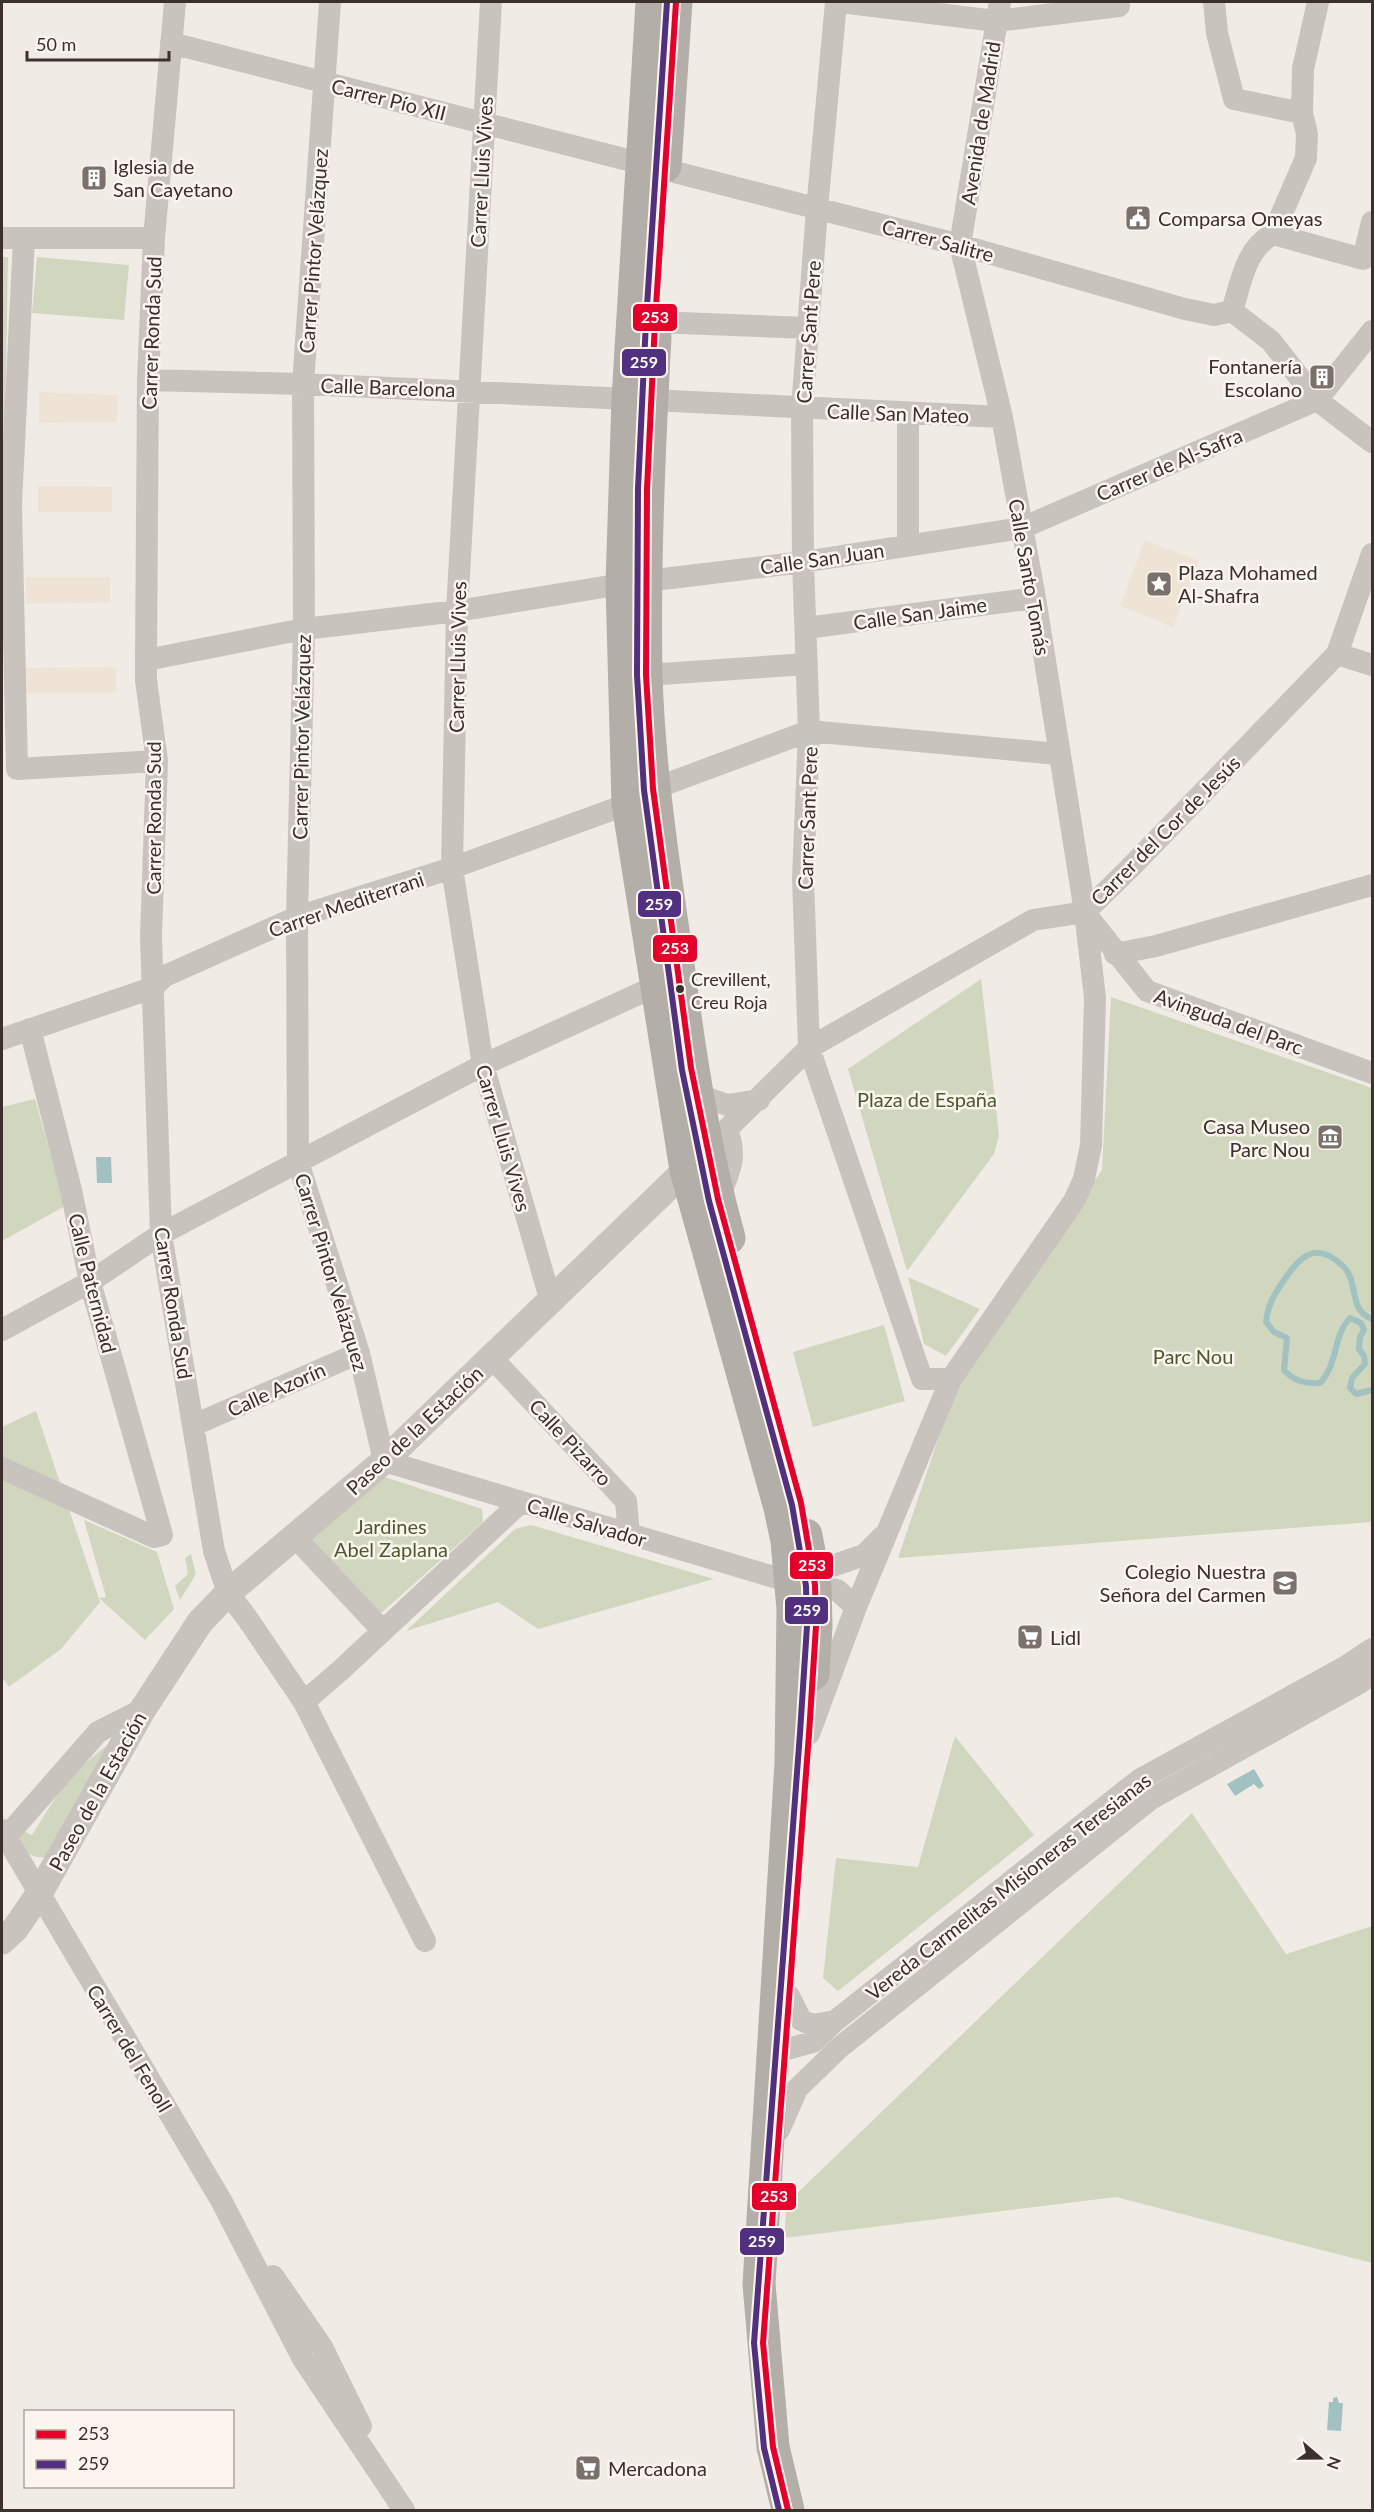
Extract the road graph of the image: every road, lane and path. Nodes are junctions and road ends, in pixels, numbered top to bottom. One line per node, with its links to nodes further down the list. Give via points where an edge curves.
1 (175, 2): 11 (street, Carrer Ronda Sud)
2 (330, 2): 12 (street, Carrer Pintor Velázquez)
3 (491, 2): 14 (street, Carrer Lluis Vives)
4 (652, 2): 15 (highway)
5 (676, 2): 15 (highway)
6 (838, 2): 10 (street); 16 (street, Carrer Sant Pere)
7 (1214, 2): 13 (street, via 1217,33 1234,99)
8 (1318, 2): 13 (street, via 1305,54)
9 (1119, 6): 10 (street)
10 (998, 11): 22 (street, Avenida de Madrid)
11 (171, 44): 12 (street, Carrer Pío XII); 21 (street, Carrer Ronda Sud)
12 (325, 83): 14 (street, Carrer Pío XII); 28 (street, Carrer Pintor Velázquez)
13 (1302, 112): 18 (street, via 1307,134 1304,167)
14 (484, 124): 15 (street, Carrer Pío XII); 29 (street, Carrer Lluis Vives)
15 (653, 168): 16 (street, Carrer Salitre); 24 (highway); 30 (highway)
16 (817, 209): 22 (street, Carrer Salitre); 25 (street, Carrer Sant Pere)
17 (1372, 222): 18 (street, via 1363,259)
18 (1273, 234): 23 (street, via 1260,242 1249,258)
19 (2, 238): 20 (street)
20 (24, 238): 21 (street); 43 (street)
21 (154, 238): 27 (street, Carrer Ronda Sud)
22 (960, 245): 23 (street, Carrer Salitre, via 1204,314); 34 (street, Calle Santo Tomás)
23 (1232, 311): 31 (street, via 1271,341)
24 (655, 322): 25 (street); 30 (highway)
25 (808, 328): 32 (street, Carrer Sant Pere)
26 (1372, 331): 31 (street)
27 (148, 380): 28 (street, Calle Barcelona); 47 (street, Carrer Ronda Sud)
28 (303, 384): 29 (street, Calle Barcelona); 45 (street, Carrer Pintor Velázquez)
29 (468, 391): 30 (street, Calle Barcelona); 42 (street, Carrer Lluis Vives)
30 (640, 400): 32 (street, Calle San Mateo); 40 (highway, via 647,489)
31 (1317, 400): 35 (street); 36 (street, Carrer de Al-Safra)
32 (802, 409): 33 (street, Calle San Mateo); 39 (street, Carrer Sant Pere)
33 (908, 413): 34 (street, Calle San Mateo); 37 (street)
34 (1002, 417): 36 (street, Calle Santo Tomás)
35 (1372, 442)
36 (1022, 528): 37 (street, Calle San Juan); 41 (street, Calle Santo Tomás)
37 (908, 545): 39 (street, Calle San Juan)
38 (1372, 554): 46 (street, Carrer del Cor de Jesús)
39 (803, 562): 40 (street, Calle San Juan); 44 (street, Carrer Sant Pere)
40 (634, 582): 42 (street, Calle San Juan); 50 (highway); 54 (highway)
41 (1035, 598): 44 (street, Calle San Jaime); 52 (street, Calle Santo Tomás)
42 (457, 611): 45 (street, Calle San Juan); 55 (street, Carrer Lluis Vives)
43 (8, 614): 53 (street, via 17,769)
44 (806, 628): 48 (street, Carrer Sant Pere)
45 (304, 629): 47 (street, Calle San Juan); 58 (street, Carrer Pintor Velázquez)
46 (1337, 654): 49 (street); 57 (street, Carrer del Cor de Jesús)
47 (146, 660): 53 (street, Carrer Ronda Sud)
48 (807, 664): 50 (street); 51 (street, Carrer Sant Pere)
49 (1372, 665)
50 (646, 675): 54 (highway)
51 (809, 731): 52 (street); 54 (street, Carrer Mediterrani); 64 (street, Carrer Sant Pere, via 803,878)
52 (1058, 754): 57 (street, Calle Santo Tomás)
53 (157, 761): 61 (street, Carrer Ronda Sud)
54 (641, 796): 55 (street, Carrer Mediterrani); 60 (highway); 67 (highway)
55 (452, 868): 58 (street, Carrer Mediterrani); 65 (street, Carrer Lluis Vives)
56 (1372, 885): 59 (street)
57 (1084, 912): 59 (street, Avinguda del Parc); 64 (street, Carrer del Cor de Jesús, via 1033,920); 77 (street, Calle Santo Tomás, via 1095,998 1091,1146 1084,1179 1074,1201)
58 (297, 918): 61 (street, Carrer Mediterrani, via 165,976); 70 (street, Carrer Pintor Velázquez)
59 (1115, 954): 66 (street, Avinguda del Parc, via 1147,991)
60 (656, 986): 65 (street); 69 (highway)
61 (152, 988): 62 (street, Carrer Mediterrani); 71 (street, Carrer Ronda Sud)
62 (30, 1029): 63 (street, Carrer Mediterrani); 72 (street, Calle Paternidad)
63 (2, 1039)
64 (809, 1048): 68 (street, Carrer del Cor de Jesús); 77 (street, Carrer Sant Pere, via 922,1379)
65 (483, 1065): 70 (street); 73 (street, Carrer Lluis Vives)
66 (1372, 1072)
67 (696, 1094): 68 (street, via 727,1105); 69 (highway)
68 (759, 1100): 69 (street, Carrer del Cor de Jesús)
69 (706, 1149): 73 (street, Paseo de la Estación); 85 (highway, via 801,1503); 85 (highway, via 787,1541)
70 (298, 1162): 71 (street); 75 (street, Carrer Pintor Velázquez)
71 (161, 1234): 72 (street); 78 (street, Carrer Ronda Sud)
72 (90, 1282): 74 (street); 80 (street, Calle Paternidad, via 162,1535 154,1538)
73 (551, 1302): 76 (street, Paseo de la Estación)
74 (2, 1330)
75 (359, 1353): 78 (street, Calle Azorín); 79 (street, Carrer Pintor Velázquez)
76 (492, 1358): 79 (street, Paseo de la Estación); 83 (street, Calle Pizarro, via 626,1501)
77 (951, 1379): 82 (street, Calle Santo Tomás)
78 (194, 1425): 86 (street, Carrer Ronda Sud, via 214,1551)
79 (384, 1461): 81 (street, Calle Salvador); 84 (street, Paseo de la Estación)
80 (2, 1468)
81 (521, 1502): 83 (street, Calle Salvador); 88 (street)
82 (888, 1531): 85 (street, via 864,1555); 87 (street, Calle Santo Tomás)
83 (629, 1534): 85 (street, Calle Salvador)
84 (295, 1537): 86 (street, Paseo de la Estación); 88 (street)
85 (806, 1579): 87 (street, Calle Salvador, via 837,1590); 93 (highway, via 816,1626); 101 (highway, via 794,1609)
86 (228, 1593): 91 (street); 92 (street, Paseo de la Estación, via 200,1622)
87 (856, 1607): 93 (street, Calle Santo Tomás)
88 (382, 1631): 91 (street)
89 (1372, 1649): 99 (street, Vereda Carmelitas Misioneras Teresianas, via 1139,1780)
90 (1372, 1674): 100 (street, Vereda Carmelitas Misioneras Teresianas, via 1151,1799)
91 (304, 1702): 97 (street)
92 (142, 1709): 94 (street, via 98,1732); 95 (street, Paseo de la Estación)
93 (809, 1734): 98 (highway)
94 (4, 1833): 95 (street, Carrer del Fenoll)
95 (39, 1894): 96 (street, Paseo de la Estación); 104 (street, Carrer del Fenoll, via 222,2202 322,2347)
96 (2, 1941)
97 (425, 1941)
98 (789, 1995): 99 (street, via 801,2020 812,2025); 101 (highway)
99 (835, 2021): 101 (street, Vereda Carmelitas Misioneras Teresianas, via 813,2042)
100 (839, 2048): 101 (street, via 812,2059); 102 (street, via 797,2089)
101 (780, 2054): 102 (highway); 103 (highway, via 759,2284)
102 (779, 2130): 103 (highway)
103 (763, 2343): 105 (highway, via 772,2447)
104 (402, 2508)
105 (788, 2511)

